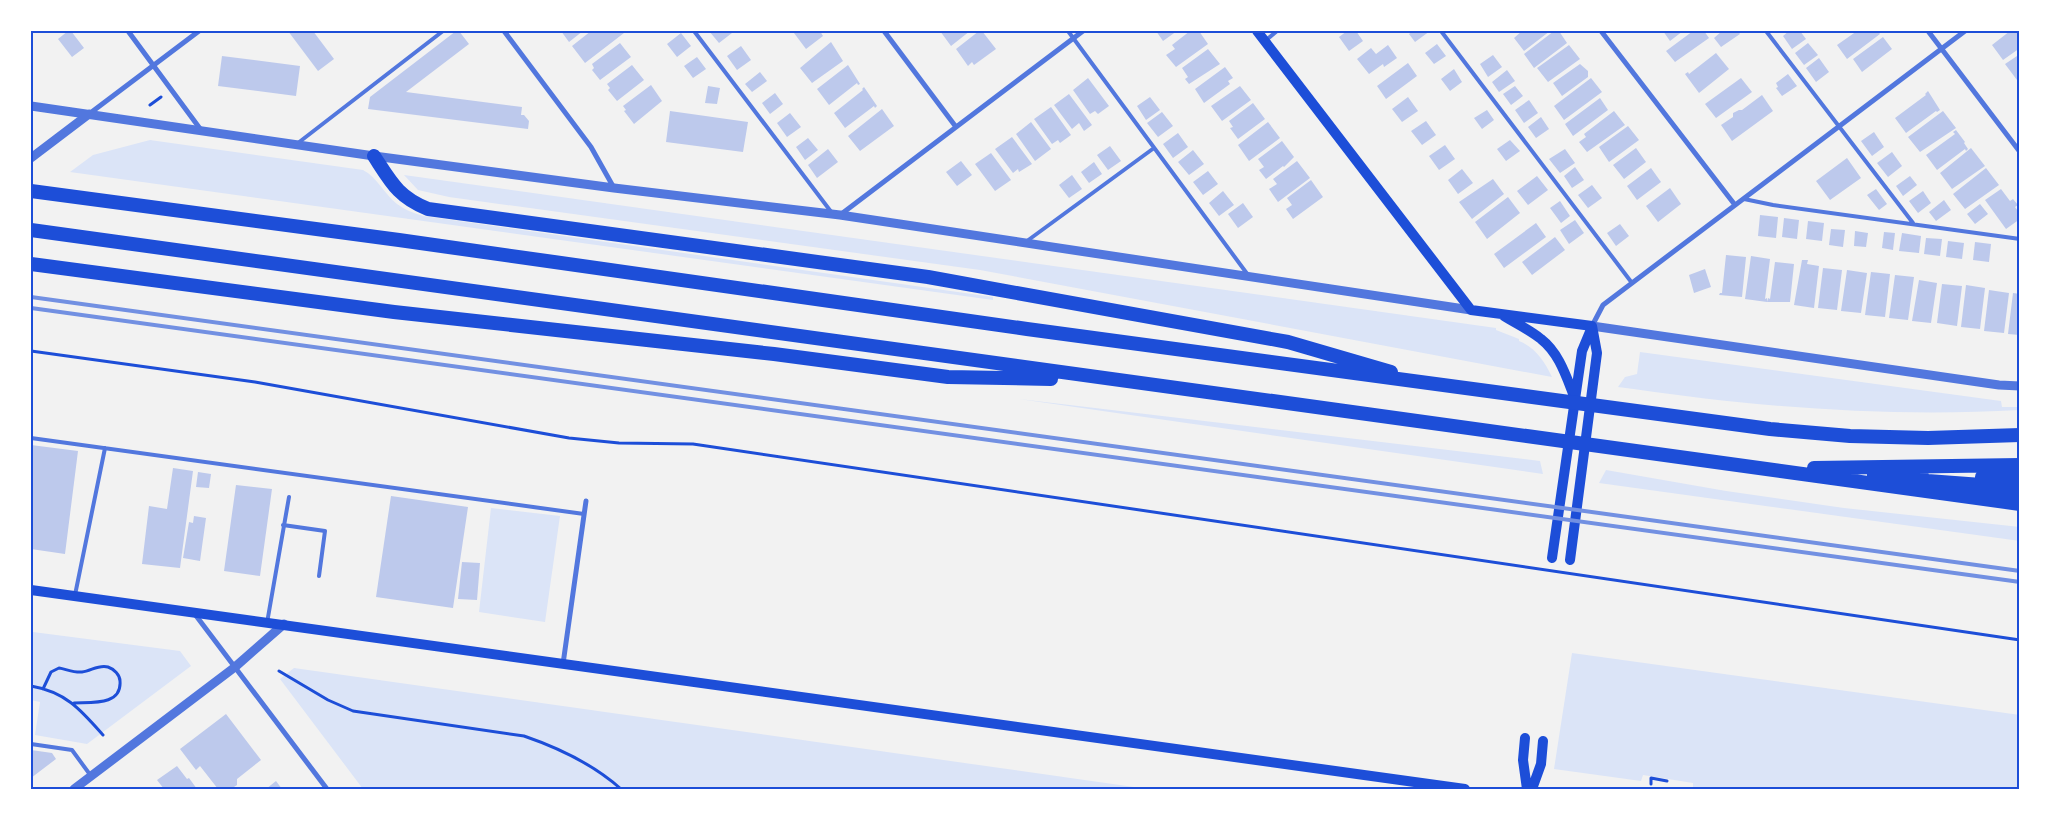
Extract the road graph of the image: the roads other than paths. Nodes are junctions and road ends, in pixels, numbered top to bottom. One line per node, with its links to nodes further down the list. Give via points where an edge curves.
1 (128, 31): 19 (street)
2 (198, 31): 19 (street)
3 (443, 31): 25 (lane)
4 (504, 31): 30 (street, via 590,147)
5 (694, 31): 34 (lane)
6 (884, 31): 22 (street)
7 (1068, 31): 16 (lane)
8 (1083, 31): 16 (street)
9 (1257, 31): 17 (main road)
10 (1277, 31): 17 (lane)
11 (1441, 31): 41 (lane)
12 (1601, 31): 33 (street)
13 (1766, 31): 23 (lane)
14 (1928, 31): 18 (street)
15 (1965, 31): 18 (street)
16 (1074, 39): 22 (street); 26 (lane)
17 (1264, 41): 42 (main road)
18 (1942, 49): 23 (street); 27 (street)
19 (154, 65): 21 (street); 24 (street)
20 (31, 106): 21 (street)
21 (89, 114): 24 (street); 29 (street)
22 (956, 127): 34 (street)
23 (1839, 127): 32 (street); 35 (lane)
24 (201, 130): 25 (street)
25 (297, 144): 28 (street)
26 (1154, 148): 38 (lane); 40 (lane)
27 (2020, 152)
28 (374, 156): 30 (street); 46 (highway, via 403,196 428,210 928,277 1288,342)
29 (31, 158)
30 (614, 188): 34 (street)
31 (37, 192): 46 (highway)
32 (1744, 199): 33 (street); 35 (lane)
33 (1735, 206): 41 (street)
34 (837, 215): 38 (street)
35 (1913, 223): 37 (lane)
36 (31, 230): 45 (highway)
37 (2020, 239)
38 (1024, 243): 40 (street)
39 (31, 264): 45 (highway, via 404,313 774,354 948,377)
40 (1250, 277): 42 (street)
41 (1632, 283): 44 (street, via 1603,305)
42 (1471, 310): 43 (main road)
43 (1502, 314): 44 (main road); 48 (main road, via 1548,346 1562,364)
44 (1592, 326): 47 (street); 48 (main road, via 1582,351); 68 (main road, via 1597,353)
45 (1110, 380): 53 (highway)
46 (1435, 385): 49 (highway, via 1770,430 1928,438)
47 (2020, 386)
48 (1575, 398): 67 (main road)
49 (2020, 435)
50 (31, 438): 51 (lane)
51 (105, 448): 65 (lane); 71 (lane)
52 (2020, 465): 53 (highway)
53 (1774, 470): 54 (highway); 55 (highway); 56 (highway); 57 (highway); 58 (highway); 59 (highway); 61 (highway); 63 (highway); 64 (highway)
54 (2020, 470)
55 (2020, 474)
56 (2020, 479)
57 (2020, 484)
58 (2020, 488)
59 (2020, 493)
60 (288, 496): 66 (lane)
61 (2020, 498)
62 (586, 501): 65 (street)
63 (2020, 504)
64 (2020, 508)
65 (584, 514): 75 (street)
66 (283, 525): 69 (lane, via 325,531); 73 (lane)
67 (1552, 558)
68 (1570, 560)
69 (319, 576)
70 (31, 590): 71 (main road)
71 (75, 596): 72 (main road)
72 (194, 612): 73 (main road); 76 (street)
73 (267, 622): 74 (main road)
74 (284, 624): 75 (main road); 76 (street)
75 (563, 664): 83 (main road)
76 (235, 667): 80 (street); 81 (street)
77 (1525, 738): 84 (main road, via 1523,760)
78 (1543, 741): 85 (main road, via 1541,764)
79 (31, 744): 80 (lane, via 72,750)
80 (91, 776): 82 (street)
81 (324, 788)
82 (74, 789)
83 (1465, 789)
84 (1527, 789)
85 (1532, 789)

